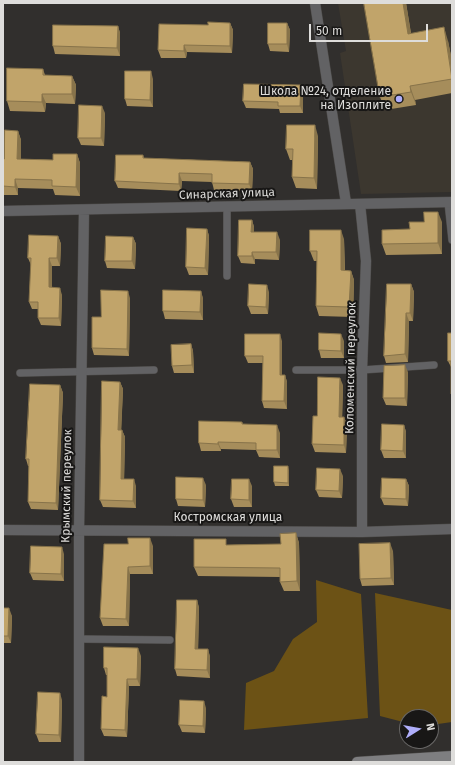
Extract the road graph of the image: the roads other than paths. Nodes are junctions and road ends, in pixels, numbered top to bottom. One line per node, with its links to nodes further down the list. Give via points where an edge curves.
1 (315, 3): 3 (street)
2 (450, 202): 4 (street, Синарская улица); 8 (lane)
3 (346, 203): 4 (street, Синарская улица); 5 (street, Синарская улица)
4 (360, 204): 13 (street, Коломенский переулок, via 366,261)
5 (227, 206): 6 (street, Синарская улица); 9 (lane)
6 (84, 210): 7 (street, Синарская улица); 14 (street, Крымский переулок)
7 (3, 211)
8 (452, 240)
9 (227, 276)
10 (434, 365): 13 (lane)
11 (154, 370): 14 (lane)
12 (296, 370): 13 (lane)
13 (362, 370): 19 (street, Коломенский переулок)
14 (83, 372): 15 (lane); 18 (street, Крымский переулок)
15 (20, 373)
16 (452, 529): 19 (street, Костромская улица)
17 (3, 530): 18 (street, Костромская улица)
18 (79, 531): 19 (street, Костромская улица); 20 (street, Крымский переулок)
19 (362, 532)
20 (79, 639): 21 (lane); 23 (street, Крымский переулок)
21 (170, 640)
22 (452, 756): 24 (street)
23 (79, 762)
24 (356, 762)

